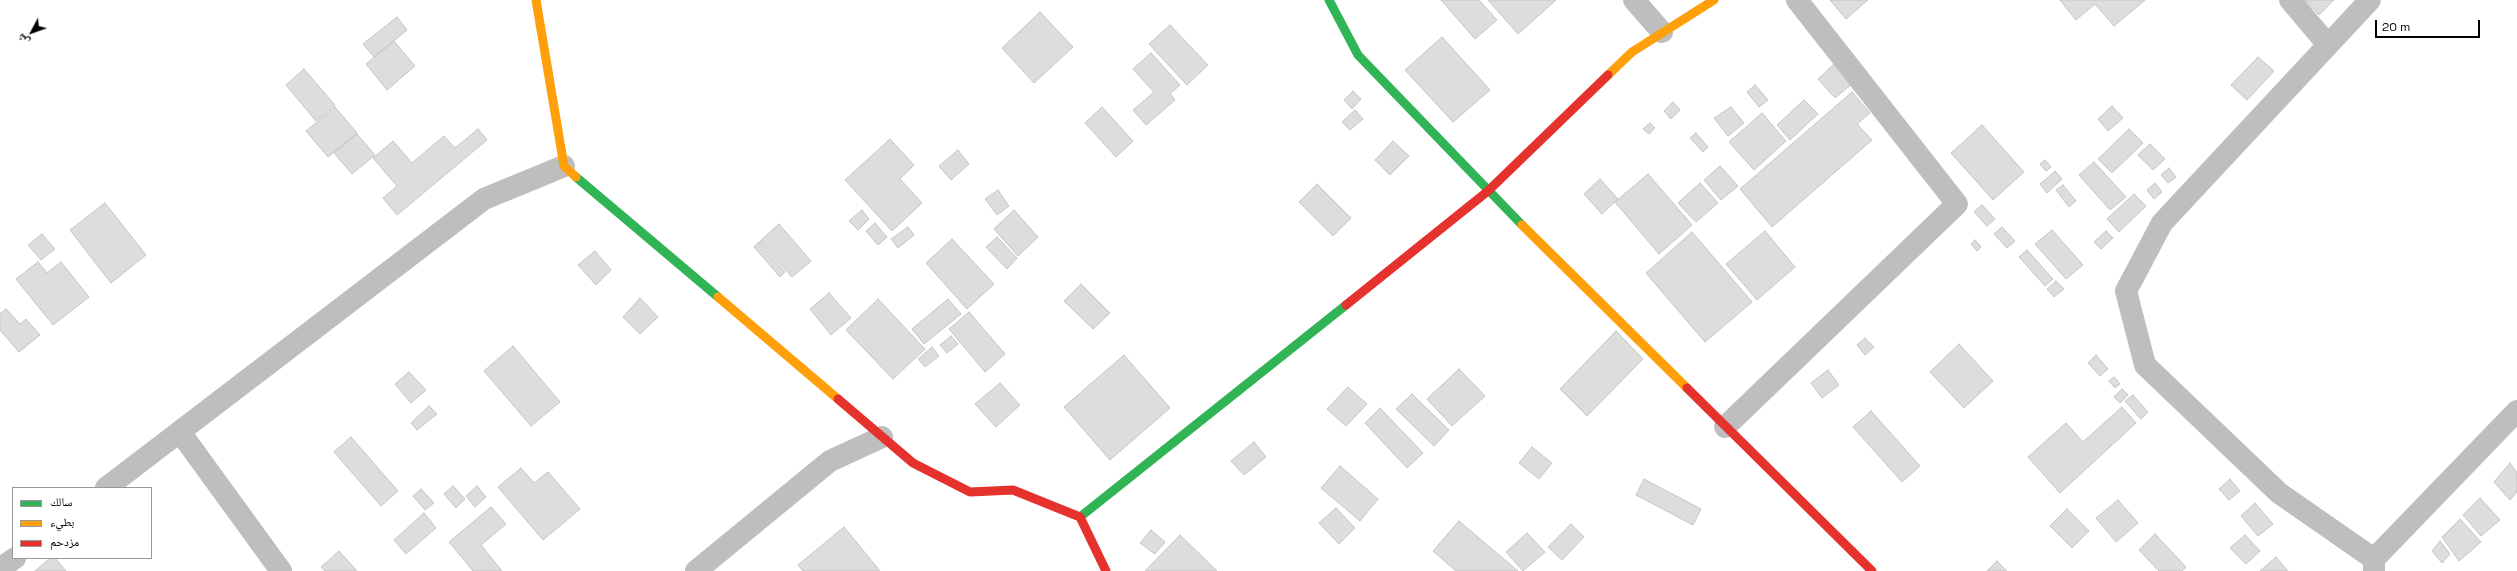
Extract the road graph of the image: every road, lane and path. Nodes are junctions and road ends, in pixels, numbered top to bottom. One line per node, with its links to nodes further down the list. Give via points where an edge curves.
1 (536, 0): 10 (street)
2 (1329, 0): 11 (street, via 1358,56)
3 (1634, 0): 8 (street)
4 (1714, 0): 8 (street)
5 (1796, 0): 13 (street, via 1957,204)
6 (2290, 0): 9 (street)
7 (2370, 0): 9 (street)
8 (1662, 32): 11 (street, via 1632,52)
9 (2328, 45): 19 (street, via 2162,223 2126,292 2145,365 2279,493)
10 (564, 166): 14 (street, via 484,199); 15 (street)
11 (1488, 191): 13 (street); 17 (street)
12 (2517, 411): 19 (street)
13 (1725, 427): 24 (street)
14 (180, 432): 16 (street); 21 (street)
15 (882, 437): 17 (street, via 913,463 970,492 1012,490); 22 (street, via 830,460)
16 (107, 487)
17 (1080, 517): 23 (street)
18 (14, 559): 20 (street)
19 (2374, 565)
20 (0, 569)
21 (281, 571)
22 (696, 571)
23 (1106, 571)
24 (1872, 571)

